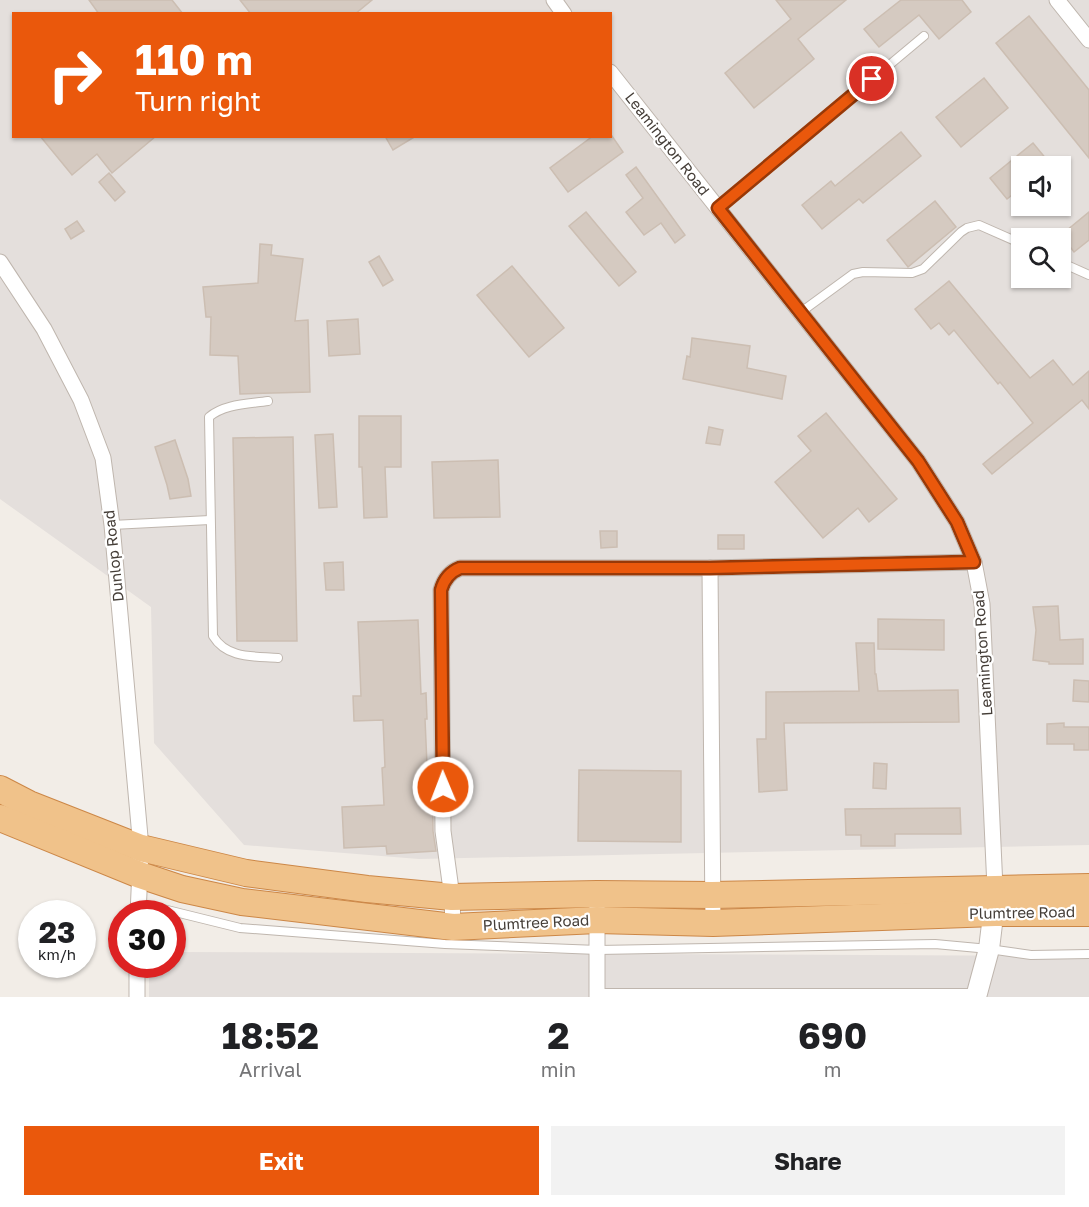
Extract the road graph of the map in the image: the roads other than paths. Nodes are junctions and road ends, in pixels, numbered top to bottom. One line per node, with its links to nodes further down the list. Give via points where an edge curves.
1 (1057, 0): 3 (street)
2 (924, 36): 5 (lane)
3 (1089, 40)
4 (612, 75): 5 (street, Leamington Road)
5 (718, 208): 10 (street, Leamington Road)
6 (1011, 239): 10 (lane, via 979,225 967,228 923,269 912,273 854,274)
7 (0, 262): 13 (street, Dunlop Road, via 44,329 81,400 103,458)
8 (1071, 267): 9 (lane)
9 (1089, 275)
10 (801, 312): 14 (street, Leamington Road, via 918,461 957,522)
11 (268, 401): 12 (lane, via 224,408 209,417)
12 (210, 520): 13 (lane); 16 (lane, via 213,636 219,646 237,655)
13 (112, 525): 19 (street, Dunlop Road)
14 (974, 562): 15 (street); 26 (street, Leamington Road, via 982,604)
15 (710, 568): 23 (street); 24 (street, via 460,568 448,576 441,590 443,820)
16 (278, 658)
17 (0, 789): 19 (highway, Plumtree Road)
18 (0, 818): 20 (highway, Plumtree Road)
19 (141, 848): 20 (street, Dunlop Road); 24 (highway, Plumtree Road, via 246,873)
20 (140, 875): 25 (street, Dunlop Road); 31 (highway, Plumtree Road, via 242,902)
21 (1089, 887): 26 (highway, Plumtree Road)
22 (597, 894): 23 (highway, Plumtree Road); 24 (highway, Plumtree Road); 29 (street)
23 (712, 895): 26 (highway, Plumtree Road); 30 (street)
24 (452, 897): 31 (street)
25 (138, 900)
26 (995, 900): 27 (highway, Plumtree Road); 30 (highway, Plumtree Road); 32 (street)
27 (1089, 913)
28 (186, 917): 33 (lane, via 240,928 445,944)
29 (597, 920): 30 (highway, Plumtree Road); 31 (highway, Plumtree Road); 33 (street)
30 (713, 923)
31 (453, 927)
32 (989, 948): 33 (lane, via 935,944); 34 (lane, via 1031,955); 37 (street)
33 (598, 950): 36 (street)
34 (1089, 954)
35 (137, 978): 38 (street)
36 (596, 995): 37 (lane)
37 (976, 995)
38 (137, 997)

